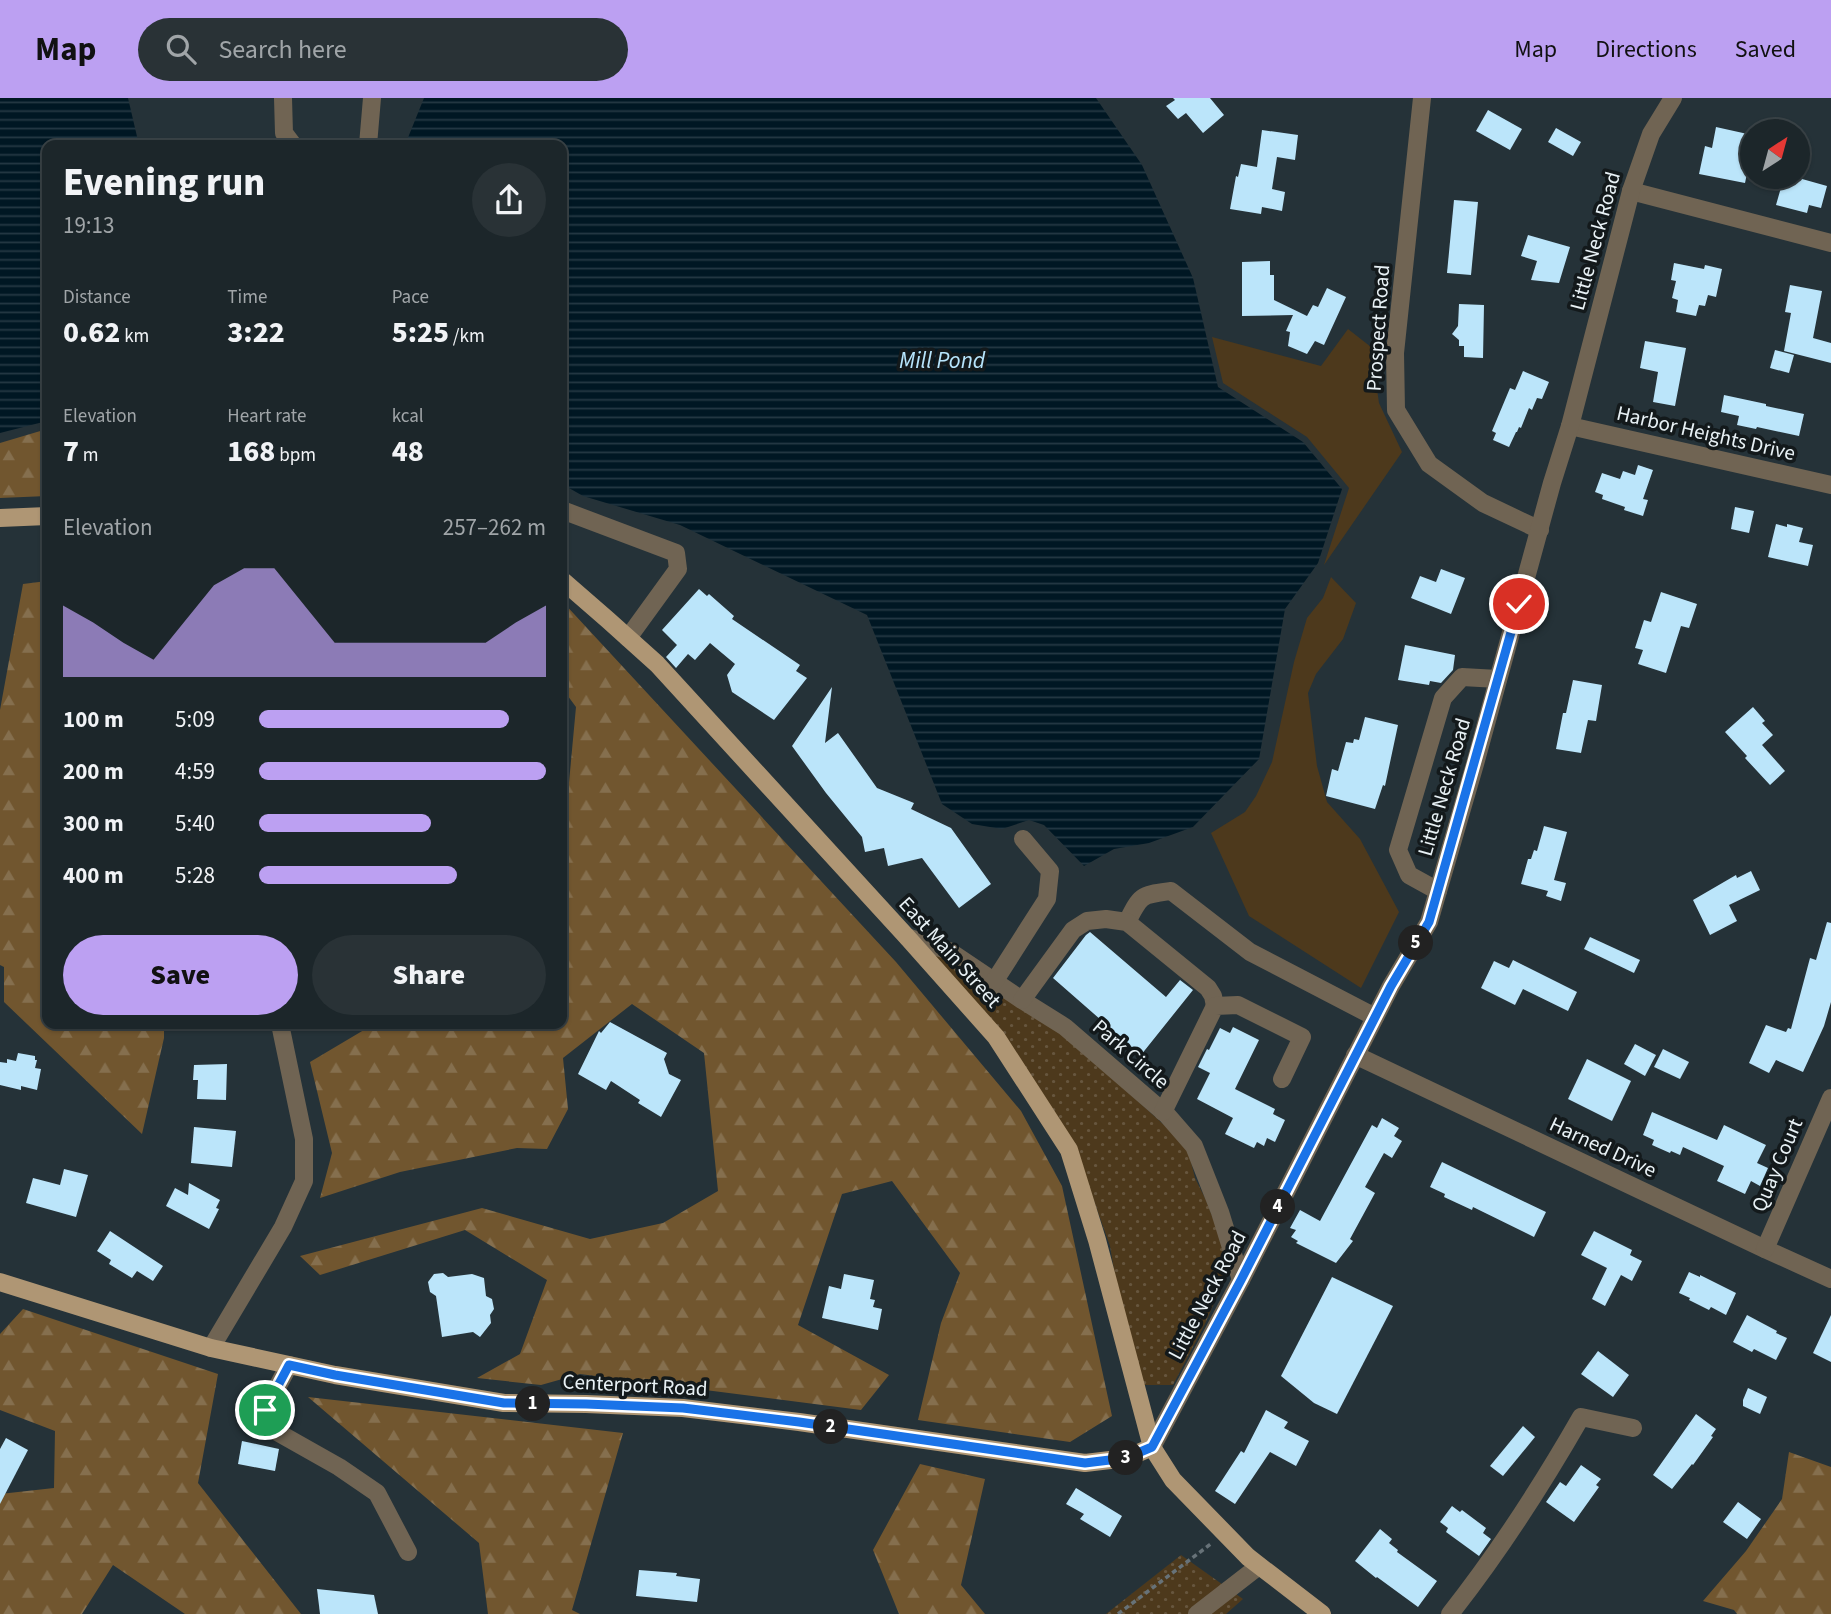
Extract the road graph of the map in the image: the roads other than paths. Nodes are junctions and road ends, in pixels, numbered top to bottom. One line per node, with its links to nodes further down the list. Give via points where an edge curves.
1 (283, 98): 5 (street, via 284,133)
2 (372, 98): 6 (street)
3 (1422, 98): 14 (street, Prospect Road, via 1395,353 1396,410 1429,464 1483,503)
4 (1673, 98): 7 (street, Little Neck Road, via 1651,134)
5 (289, 140)
6 (368, 140)
7 (1631, 191): 8 (street); 9 (street, Little Neck Road)
8 (1831, 243)
9 (1570, 426): 10 (street, Harbor Heights Drive); 14 (street, Little Neck Road)
10 (1831, 485)
11 (567, 512): 16 (street, via 676,553 678,569)
12 (42, 516): 13 (main road)
13 (0, 518)
14 (1540, 530): 17 (street, Little Neck Road)
15 (567, 584): 16 (main road, East Main Street)
16 (628, 638): 21 (main road, East Main Street)
17 (1498, 679): 19 (street, Little Neck Road); 19 (street, via 1462,677 1443,698 1398,850 1409,876)
18 (1023, 839): 22 (street, via 1050,871 1047,899)
19 (1438, 891): 25 (street, Little Neck Road, via 1429,922)
20 (1127, 922): 23 (street, via 1087,921 1073,930); 24 (street, via 1208,988); 25 (street, via 1147,894 1171,891 1250,952)
21 (907, 937): 22 (street, Park Circle, via 949,951); 38 (main road, East Main Street, via 996,1037 1069,1150)
22 (994, 982): 23 (street, Park Circle)
23 (1022, 1000): 30 (street, Park Circle, via 1065,1027)
24 (1215, 1006): 28 (street, via 1238,1004 1302,1037); 30 (street)
25 (1375, 1017): 27 (street, Little Neck Road)
26 (281, 1029): 35 (street, via 304,1139 304,1181 283,1227)
27 (1355, 1055): 31 (street, Harned Drive); 33 (street, Little Neck Road)
28 (1282, 1079)
29 (1831, 1098): 31 (street, Quay Court)
30 (1163, 1112): 33 (street, Park Circle, via 1194,1146)
31 (1765, 1249): 32 (street, Harned Drive)
32 (1831, 1279)
33 (1241, 1280): 38 (street, Little Neck Road)
34 (0, 1282): 35 (main road, Centerport Road)
35 (211, 1348): 36 (main road, Centerport Road)
36 (289, 1365): 38 (main road, Centerport Road, via 504,1403 683,1408 1085,1463 1126,1458); 39 (street, via 262,1420 377,1493)
37 (1633, 1428): 43 (street, via 1581,1417 1511,1531)
38 (1152, 1447): 40 (main road, East Main Street, via 1173,1480)
39 (408, 1552)
40 (1259, 1566): 41 (street); 42 (main road, East Main Street)
41 (1197, 1614)
42 (1322, 1614)
43 (1450, 1614)

